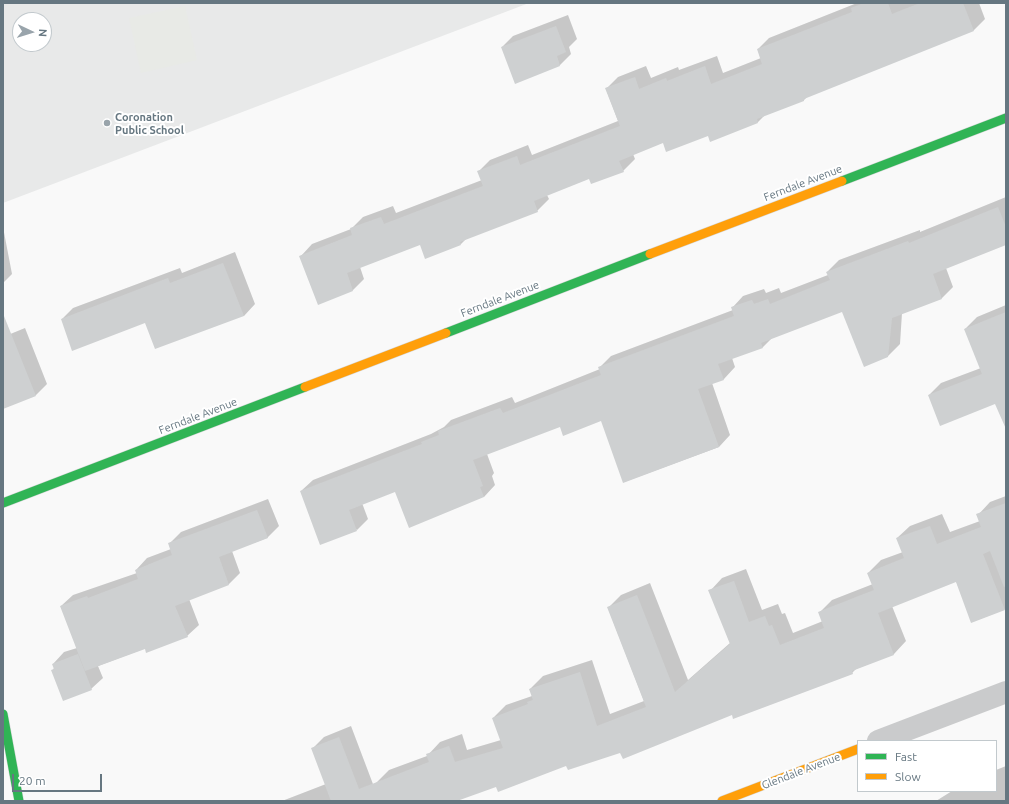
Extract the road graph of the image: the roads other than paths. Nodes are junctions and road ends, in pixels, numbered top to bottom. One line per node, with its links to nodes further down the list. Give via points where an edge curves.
1 (1006, 118): 2 (street, Ferndale Avenue)
2 (3, 503)
3 (1006, 692): 5 (street)
4 (3, 714): 7 (street)
5 (881, 740)
6 (857, 749): 8 (street, Glendale Avenue)
7 (19, 801)
8 (722, 801)

